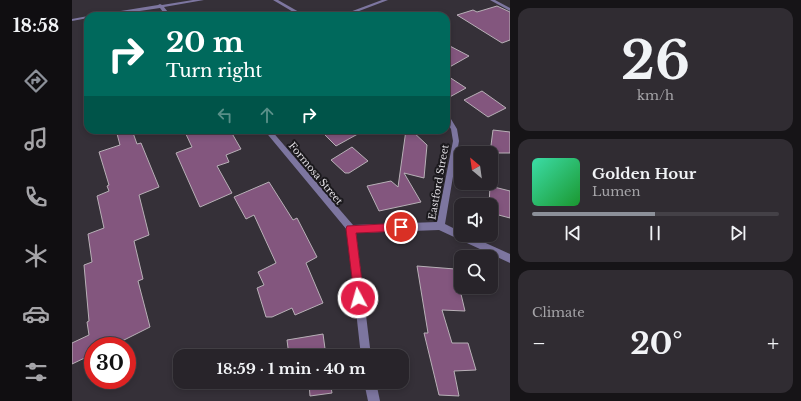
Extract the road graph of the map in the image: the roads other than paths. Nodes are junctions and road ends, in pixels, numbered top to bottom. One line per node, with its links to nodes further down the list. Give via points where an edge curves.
1 (202, 0): 5 (street)
2 (275, 0): 9 (street)
3 (383, 0): 10 (street)
4 (492, 0): 6 (street)
5 (160, 5): 7 (street); 8 (street)
6 (510, 10)
7 (119, 12)
8 (166, 12)
9 (297, 12)
10 (352, 12)
11 (84, 18): 12 (street)
12 (72, 20)
13 (450, 122): 15 (street, Eastford Street, via 456,141)
14 (270, 134): 16 (street, Formosa Street)
15 (440, 226): 16 (street); 17 (street, Eastford Street)
16 (351, 229): 18 (street)
17 (510, 259)
18 (365, 349)
19 (371, 389): 20 (street)
20 (374, 401)

